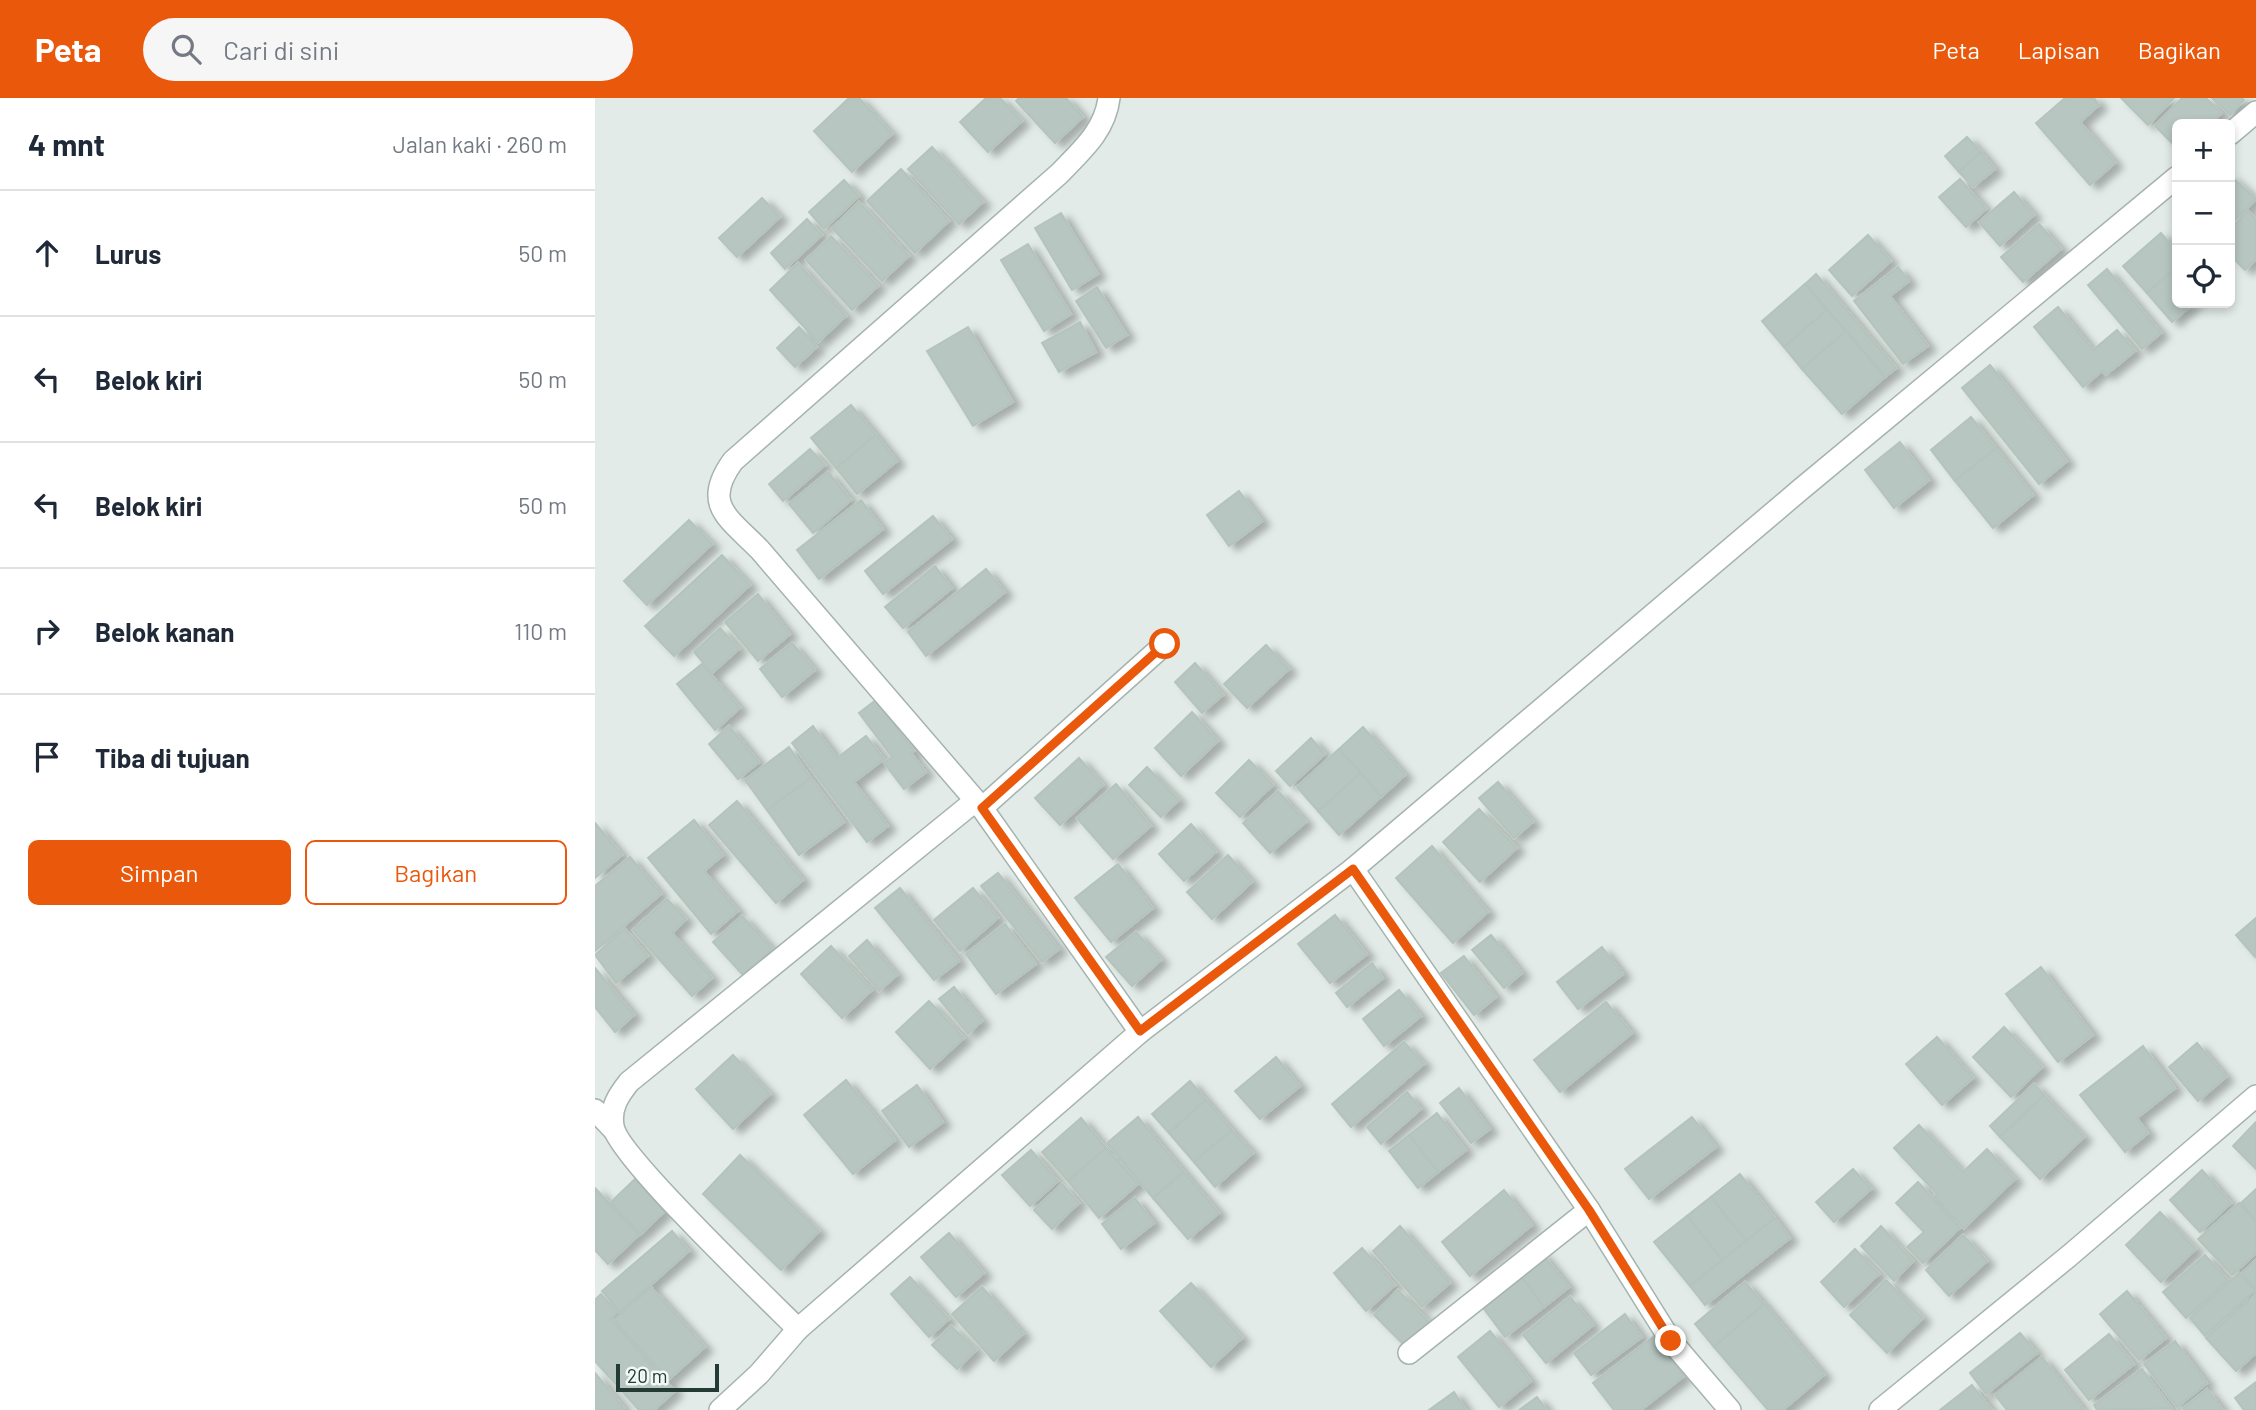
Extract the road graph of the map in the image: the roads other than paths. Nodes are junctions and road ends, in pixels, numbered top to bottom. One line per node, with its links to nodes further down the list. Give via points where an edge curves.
1 (1109, 98): 6 (street, via 1099,131 1059,174 733,461 717,492 722,511)
2 (2256, 112): 3 (street)
3 (2235, 130)
4 (2172, 181): 7 (street, via 1727,550)
5 (1165, 644): 6 (street)
6 (979, 805): 8 (street); 11 (street, via 629,1082 613,1107)
7 (1353, 869): 8 (street); 12 (street)
8 (1140, 1031): 13 (street)
9 (2256, 1096): 17 (street)
10 (595, 1110): 11 (street)
11 (613, 1129): 13 (street, via 637,1164)
12 (1589, 1210): 14 (street); 16 (street, via 1671,1341)
13 (798, 1329): 15 (street)
14 (1409, 1353)
15 (720, 1410)
16 (1730, 1410)
17 (1880, 1410)

